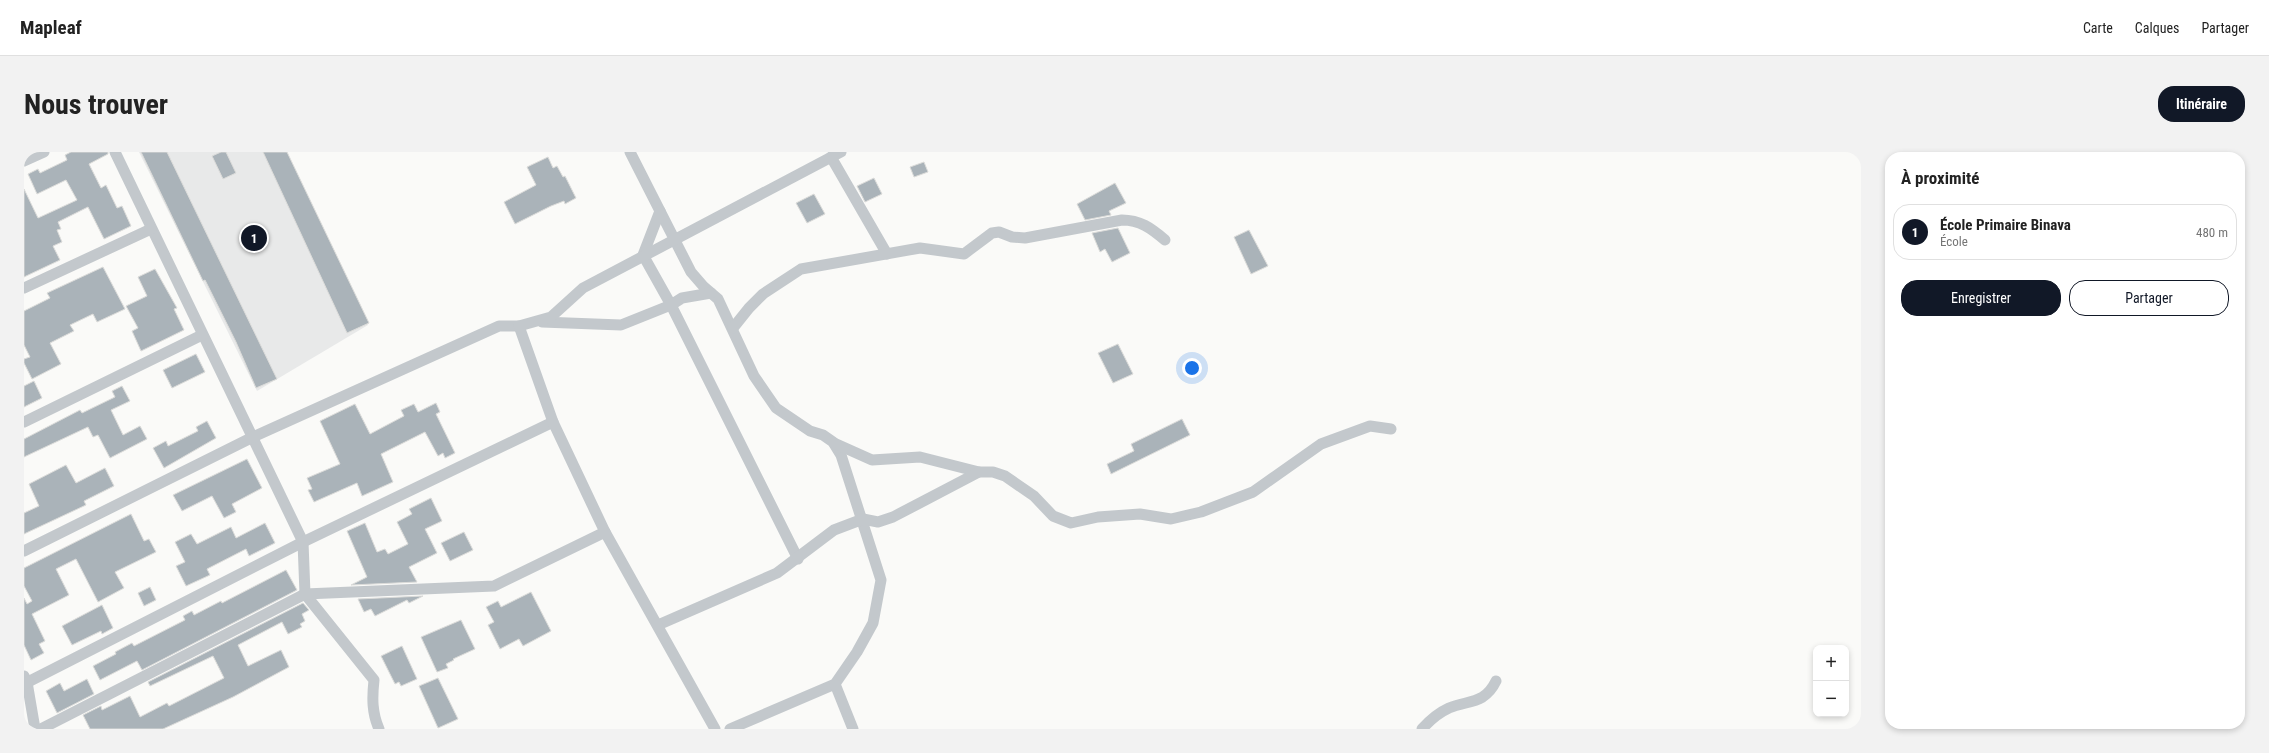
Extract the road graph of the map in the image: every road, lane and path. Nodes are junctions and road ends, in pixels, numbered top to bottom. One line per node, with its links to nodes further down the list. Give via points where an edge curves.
1 (44, 152): 5 (street)
2 (115, 152): 7 (street)
3 (630, 152): 6 (street)
4 (836, 154): 8 (street); 10 (street)
5 (24, 162)
6 (660, 211): 8 (street); 11 (street)
7 (151, 229): 12 (street); 18 (street)
8 (674, 238): 11 (street); 13 (street, via 692,272)
9 (1165, 240): 10 (street, via 1151,228 1135,220 1122,220 1025,238 999,232 992,233 964,254 920,248)
10 (887, 254): 17 (street, via 801,269 763,294)
11 (643, 255): 14 (street); 15 (street, via 583,288 560,311)
12 (24, 288)
13 (711, 293): 14 (street, via 690,295); 17 (street, via 718,298)
14 (671, 305): 15 (street, via 621,325); 29 (street)
15 (540, 322): 16 (street)
16 (519, 326): 20 (street); 22 (street, via 499,326)
17 (733, 328): 23 (street, via 754,376 776,408 810,431 823,435)
18 (202, 335): 19 (street); 22 (street)
19 (24, 422)
20 (553, 422): 26 (street); 27 (street)
21 (1391, 429): 24 (street, via 1370,426 1321,444 1254,492 1201,512 1171,519 1140,514 1098,517 1071,523 1052,516 1034,496 1005,476 993,472)
22 (253, 437): 27 (street); 28 (street)
23 (832, 442): 24 (street, via 872,460 920,457); 25 (street, via 841,455)
24 (979, 472): 25 (street, via 893,517 878,522)
25 (863, 519): 29 (street, via 828,534); 34 (street, via 881,580 873,623)
26 (605, 532): 30 (street, via 494,586); 31 (street)
27 (303, 542): 30 (street); 32 (street)
28 (24, 551)
29 (798, 559): 31 (street, via 777,573)
30 (305, 594): 36 (street); 37 (street, via 374,680 372,700 374,718)
31 (658, 625): 38 (street)
32 (25, 681): 35 (street)
33 (1496, 681): 41 (street, via 1486,696 1450,708 1433,717)
34 (835, 684): 39 (street); 40 (street)
35 (34, 729)
36 (41, 729)
37 (379, 729)
38 (715, 729)
39 (730, 729)
40 (853, 729)
41 (1422, 729)

